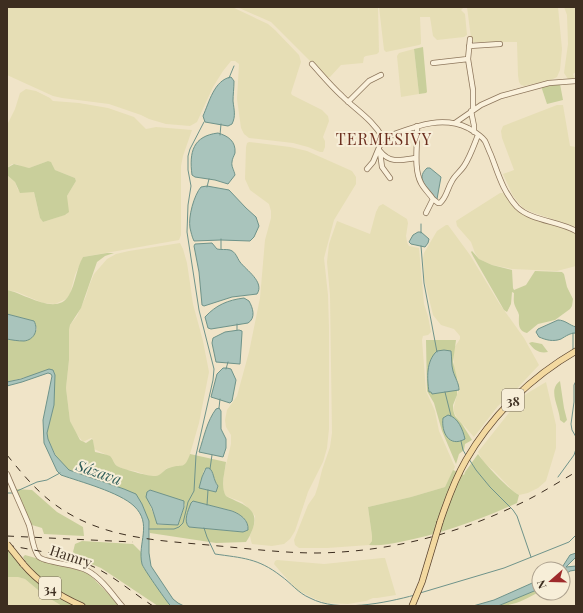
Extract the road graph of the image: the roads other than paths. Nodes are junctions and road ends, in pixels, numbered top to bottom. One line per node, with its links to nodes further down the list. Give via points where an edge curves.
1 (470, 39): 3 (street)
2 (500, 44): 3 (street)
3 (469, 46): 4 (street)
4 (468, 59): 5 (street); 10 (street, via 473,90)
5 (433, 63)
6 (312, 64): 9 (street)
7 (381, 75): 9 (street, via 368,81)
8 (576, 82): 10 (street, via 538,85 501,96)
9 (348, 102): 14 (street, via 371,121)
10 (472, 111): 11 (street); 13 (street)
11 (455, 123): 12 (street, via 436,122); 13 (street)
12 (417, 126): 14 (street); 16 (street)
13 (476, 133): 19 (street, via 472,151 464,166 453,178 446,196 440,203); 21 (street, via 485,141 504,188 518,207 527,213)
14 (383, 138): 15 (street)
15 (380, 149): 16 (street, via 389,160); 17 (street); 18 (street, via 382,167)
16 (416, 158): 19 (street, via 419,180)
17 (367, 169)
18 (390, 178)
19 (432, 199): 20 (street)
20 (426, 213)
21 (576, 231)
22 (576, 351): 27 (main road, 38, bridge, via 536,379 509,404 470,453 448,496 422,582)
23 (7, 474): 26 (street, Hamry, via 29,526 36,551 41,558 88,571 101,581)
24 (7, 544): 25 (main road, 34, bridge, via 40,581)
25 (82, 606)
26 (122, 606)
27 (412, 606)

